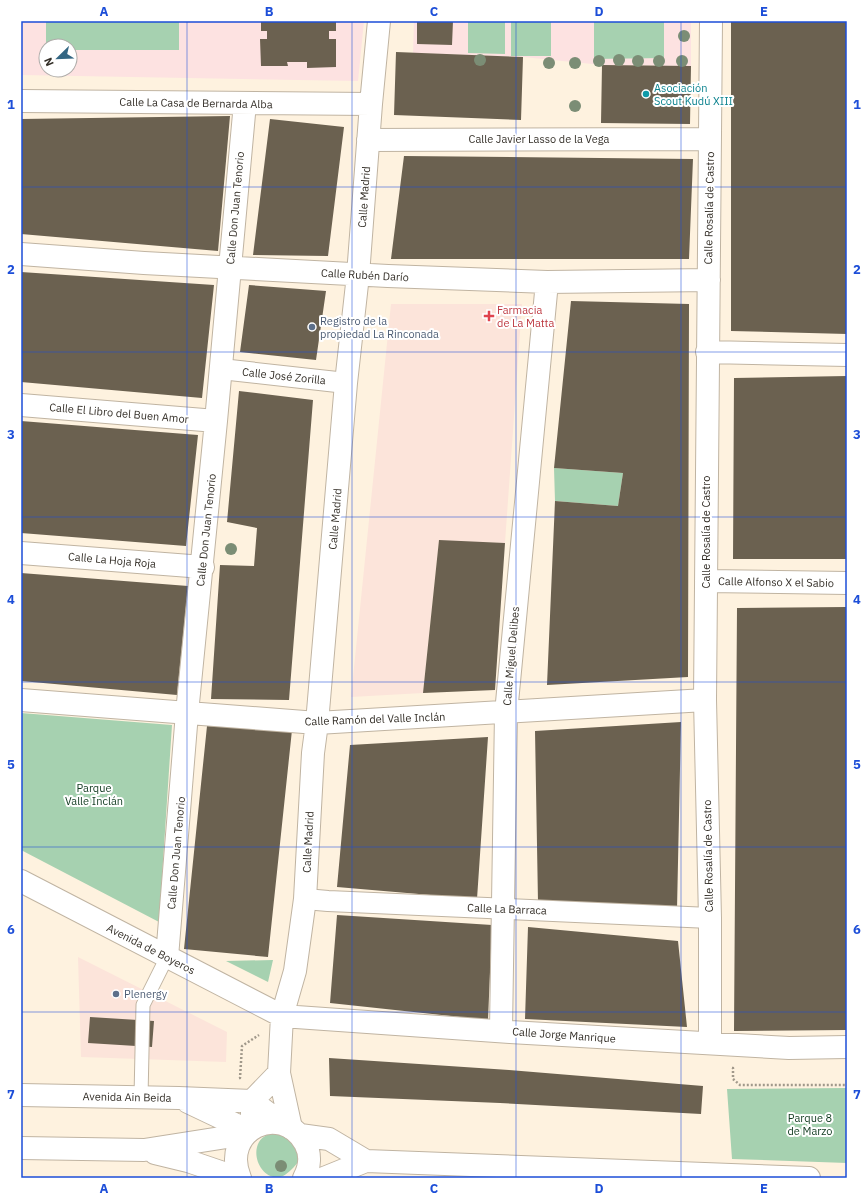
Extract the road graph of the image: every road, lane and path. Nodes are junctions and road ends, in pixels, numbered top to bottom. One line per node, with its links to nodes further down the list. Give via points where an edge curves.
1 (379, 21): 5 (street, Calle Madrid)
2 (711, 21): 6 (street, Calle Rosalía de Castro)
3 (21, 101): 4 (street, Calle La Casa de Bernarda Alba)
4 (245, 103): 5 (street, Calle La Casa de Bernarda Alba); 9 (street, Calle Don Juan Tenorio)
5 (371, 104): 7 (street, Calle Madrid)
6 (710, 139): 7 (street, Calle Javier Lasso de la Vega); 11 (street, Calle Rosalía de Castro)
7 (368, 140): 10 (street, Calle Madrid)
8 (21, 254): 9 (street, Calle Rubén Darío)
9 (230, 268): 10 (street, Calle Rubén Darío); 15 (street, Calle Don Juan Tenorio)
10 (358, 275): 12 (street, Calle Rubén Darío); 16 (street, Calle Madrid)
11 (709, 280): 12 (street, Calle Rubén Darío); 13 (street, Calle Rosalía de Castro)
12 (547, 282): 26 (street, Calle Miguel Delibes)
13 (707, 352): 14 (street); 21 (street, Calle Rosalía de Castro)
14 (847, 355)
15 (221, 369): 16 (street, Calle José Zorilla); 18 (street, Calle Don Juan Tenorio)
16 (346, 383): 27 (street, Calle Madrid)
17 (21, 405): 18 (street, Calle El Libro del Buen Amor)
18 (216, 421): 20 (street, Calle Don Juan Tenorio)
19 (21, 553): 20 (street, Calle La Hoja Roja)
20 (203, 567): 25 (street, Calle Don Juan Tenorio)
21 (706, 581): 22 (street, Calle Alfonso X el Sabio); 24 (street, Calle Rosalía de Castro)
22 (847, 583)
23 (21, 700): 25 (street, Calle Ramón del Valle Inclán)
24 (705, 700): 26 (street, Calle Ramón del Valle Inclán); 31 (street, Calle Rosalía de Castro)
25 (188, 712): 27 (street, Calle Ramón del Valle Inclán); 32 (street, Calle Don Juan Tenorio)
26 (506, 713): 27 (street, Calle Ramón del Valle Inclán); 30 (street, Calle Miguel Delibes)
27 (317, 723): 29 (street, Calle Madrid)
28 (21, 881): 32 (street, Avenida de Boyeros)
29 (305, 899): 30 (street, Calle La Barraca); 33 (street, Calle Madrid, via 295,971)
30 (503, 909): 31 (street, Calle La Barraca); 34 (street, Calle Miguel Delibes)
31 (710, 918): 35 (street, Calle Rosalía de Castro)
32 (167, 957): 33 (street, Avenida de Boyeros); 42 (lane, via 143,1005)
33 (281, 1026): 34 (street, Calle Jorge Manrique); 38 (street, Calle Madrid); 39 (path, via 262,1033 242,1046 240,1078)
34 (501, 1030): 35 (street, Calle Jorge Manrique)
35 (710, 1043): 36 (street, Calle Jorge Manrique, via 789,1048)
36 (847, 1047)
37 (726, 1067): 40 (path, via 733,1068 733,1079 740,1085)
38 (279, 1074): 44 (street); 45 (street, Calle Madrid)
39 (233, 1080)
40 (847, 1085)
41 (21, 1095): 42 (street, Avenida Ain Beida)
42 (141, 1097): 43 (street, Avenida Ain Beida)
43 (180, 1098): 44 (street); 46 (street, Avenida Ain Beida)
44 (252, 1101): 45 (street); 46 (street)
45 (291, 1129): 46 (street, via 270,1122); 49 (street, via 328,1139); 51 (street, Calle Madrid, via 307,1146 308,1170)
46 (248, 1131): 48 (street); 50 (street, via 237,1148 235,1159)
47 (21, 1148): 48 (street)
48 (144, 1150): 50 (street)
49 (366, 1161): 52 (street); 53 (street)
50 (239, 1178)
51 (304, 1178)
52 (324, 1178)
53 (809, 1178)

